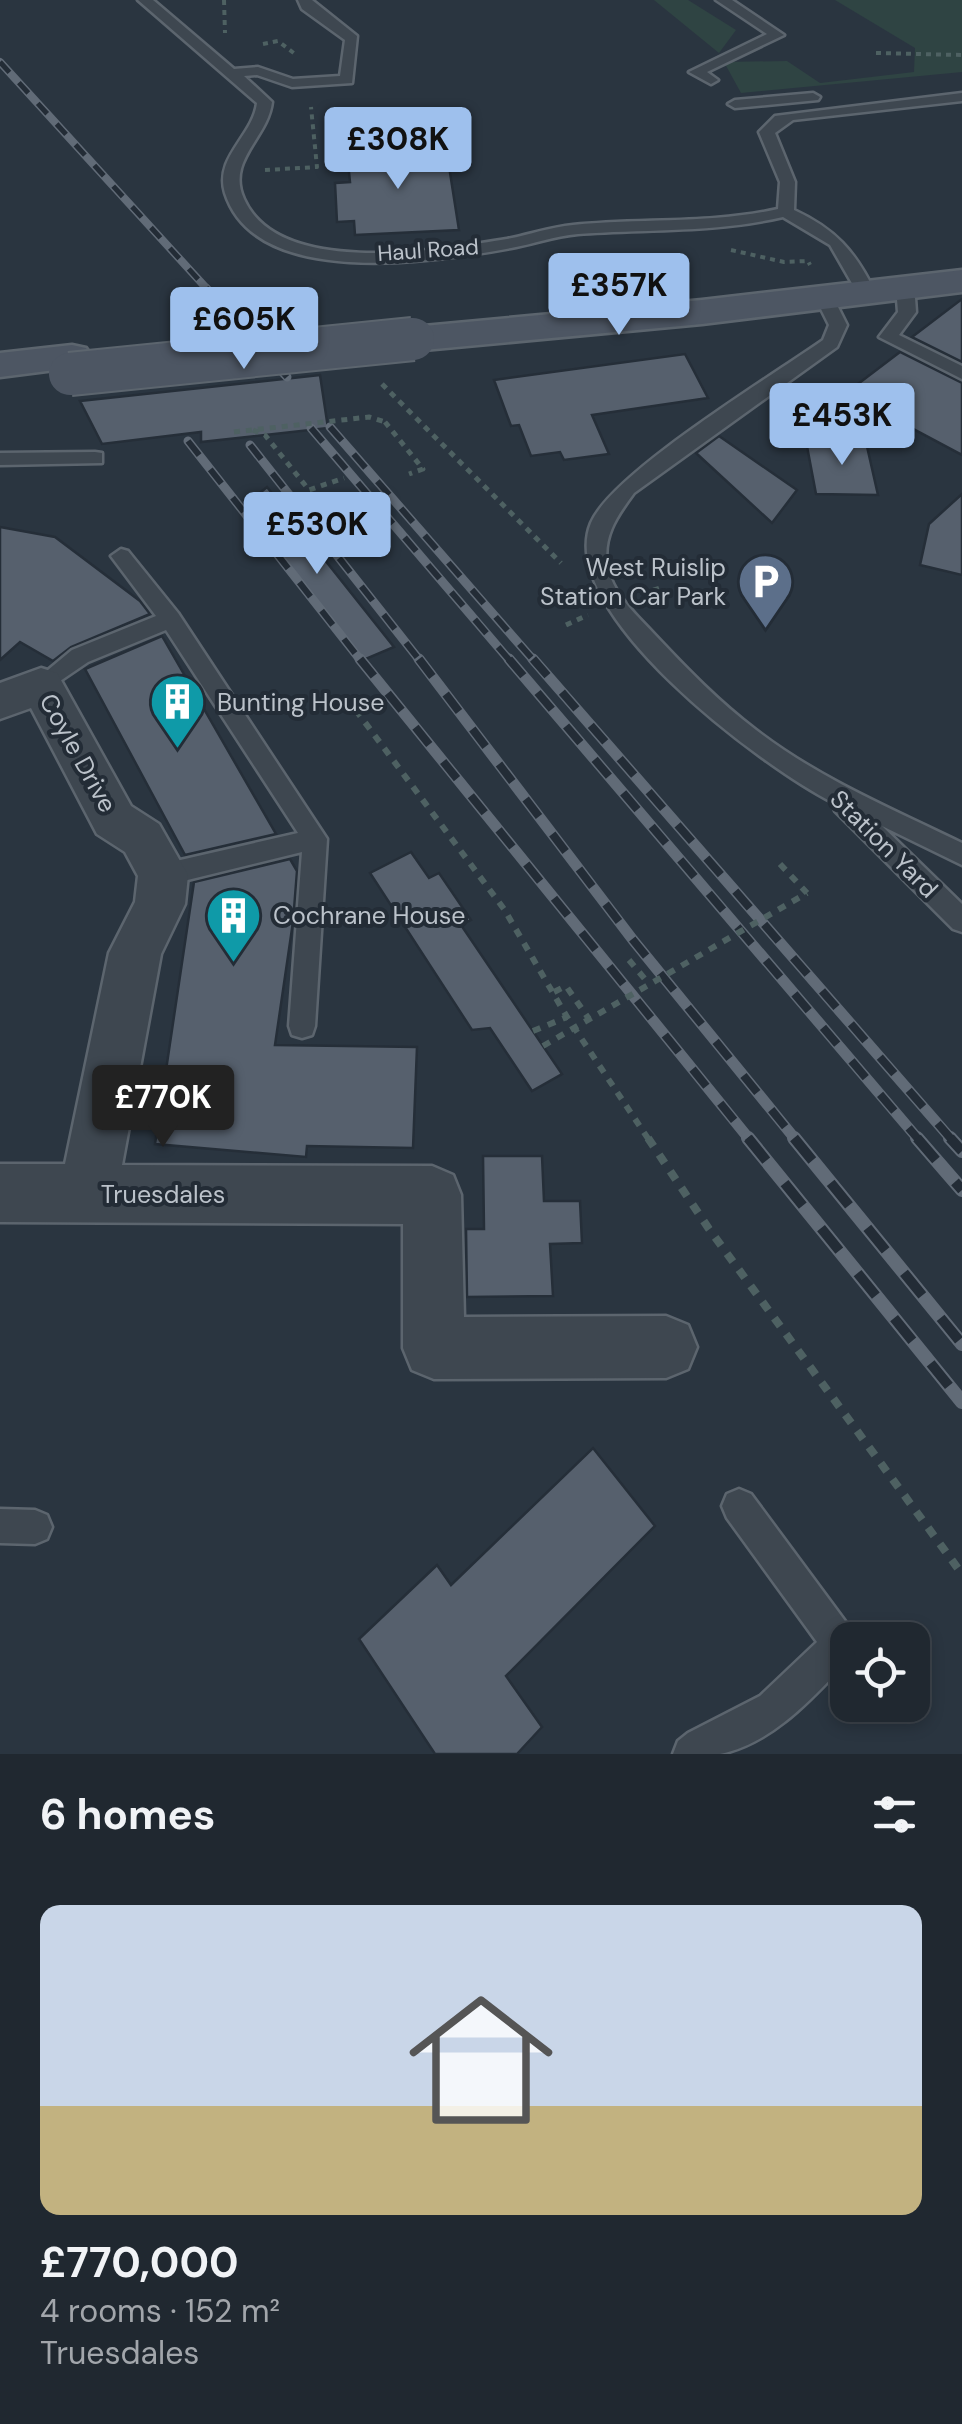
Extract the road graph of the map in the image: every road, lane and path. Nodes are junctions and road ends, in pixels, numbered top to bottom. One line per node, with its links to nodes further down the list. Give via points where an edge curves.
1 (145, 0): 9 (lane, Haul Road)
2 (224, 0): 6 (path)
3 (306, 0): 11 (lane, via 352,39 347,80)
4 (723, 0): 10 (lane, via 776,35 696,72)
5 (253, 47): 11 (path, via 278,40 302,58)
6 (226, 48)
7 (876, 54): 8 (path)
8 (962, 55)
9 (233, 72): 11 (lane); 16 (lane, Haul Road, via 258,93 266,113 230,164 234,197 275,239 317,254 512,244 547,232)
10 (711, 80)
11 (308, 82): 15 (path, via 317,167 264,170)
12 (832, 94): 14 (lane)
13 (962, 96): 16 (lane, via 780,119 767,132 791,187)
14 (735, 104)
15 (263, 185)
16 (785, 212): 20 (lane, via 838,240)
17 (727, 250): 19 (path, via 808,261)
18 (962, 281): 20 (main road)
19 (819, 286): 20 (main road); 21 (main road, bridge); 39 (lane, via 838,325 831,343 627,488 601,524 596,560 615,605 696,691 748,737)
20 (882, 290): 23 (lane, via 906,298 907,312 888,337)
21 (71, 365): 22 (main road); 24 (main road)
22 (0, 366)
23 (962, 373)
24 (0, 382)
25 (399, 401): 33 (path)
26 (253, 430): 27 (path, bridge); 30 (path, bridge, via 385,422 424,469); 31 (path, bridge, via 265,435 306,491)
27 (234, 432)
28 (0, 458): 29 (lane)
29 (95, 458)
30 (409, 474)
31 (344, 478)
32 (121, 556): 35 (lane)
33 (561, 563)
34 (584, 616): 36 (path)
35 (170, 619): 37 (lane, via 80,656); 40 (lane)
36 (566, 625)
37 (20, 693): 43 (street, Coyle Drive, via 114,820 142,838)
38 (346, 697): 47 (path, via 504,909)
39 (825, 787): 41 (lane, Station Yard); 44 (lane, Station Yard)
40 (315, 839): 43 (lane); 50 (lane)
41 (962, 855)
42 (780, 864): 46 (path, bridge, via 807,892)
43 (163, 875): 54 (street, via 160,904 135,953)
44 (962, 921)
45 (629, 960): 46 (path)
46 (649, 984): 49 (path, bridge)
47 (554, 992): 48 (path); 49 (path, via 566,986)
48 (567, 1017): 51 (path); 59 (path, via 709,1230)
49 (589, 1019): 52 (path, bridge)
50 (302, 1026)
51 (533, 1030)
52 (543, 1046)
53 (0, 1193): 54 (street, Truesdales)
54 (88, 1194): 55 (street, Truesdales, via 432,1195 434,1348)
55 (666, 1347)
56 (739, 1506): 60 (lane)
57 (0, 1526): 58 (lane)
58 (35, 1526)
59 (962, 1574)
60 (830, 1631)
61 (830, 1662): 62 (lane, via 774,1708 716,1734)
62 (691, 1754)

